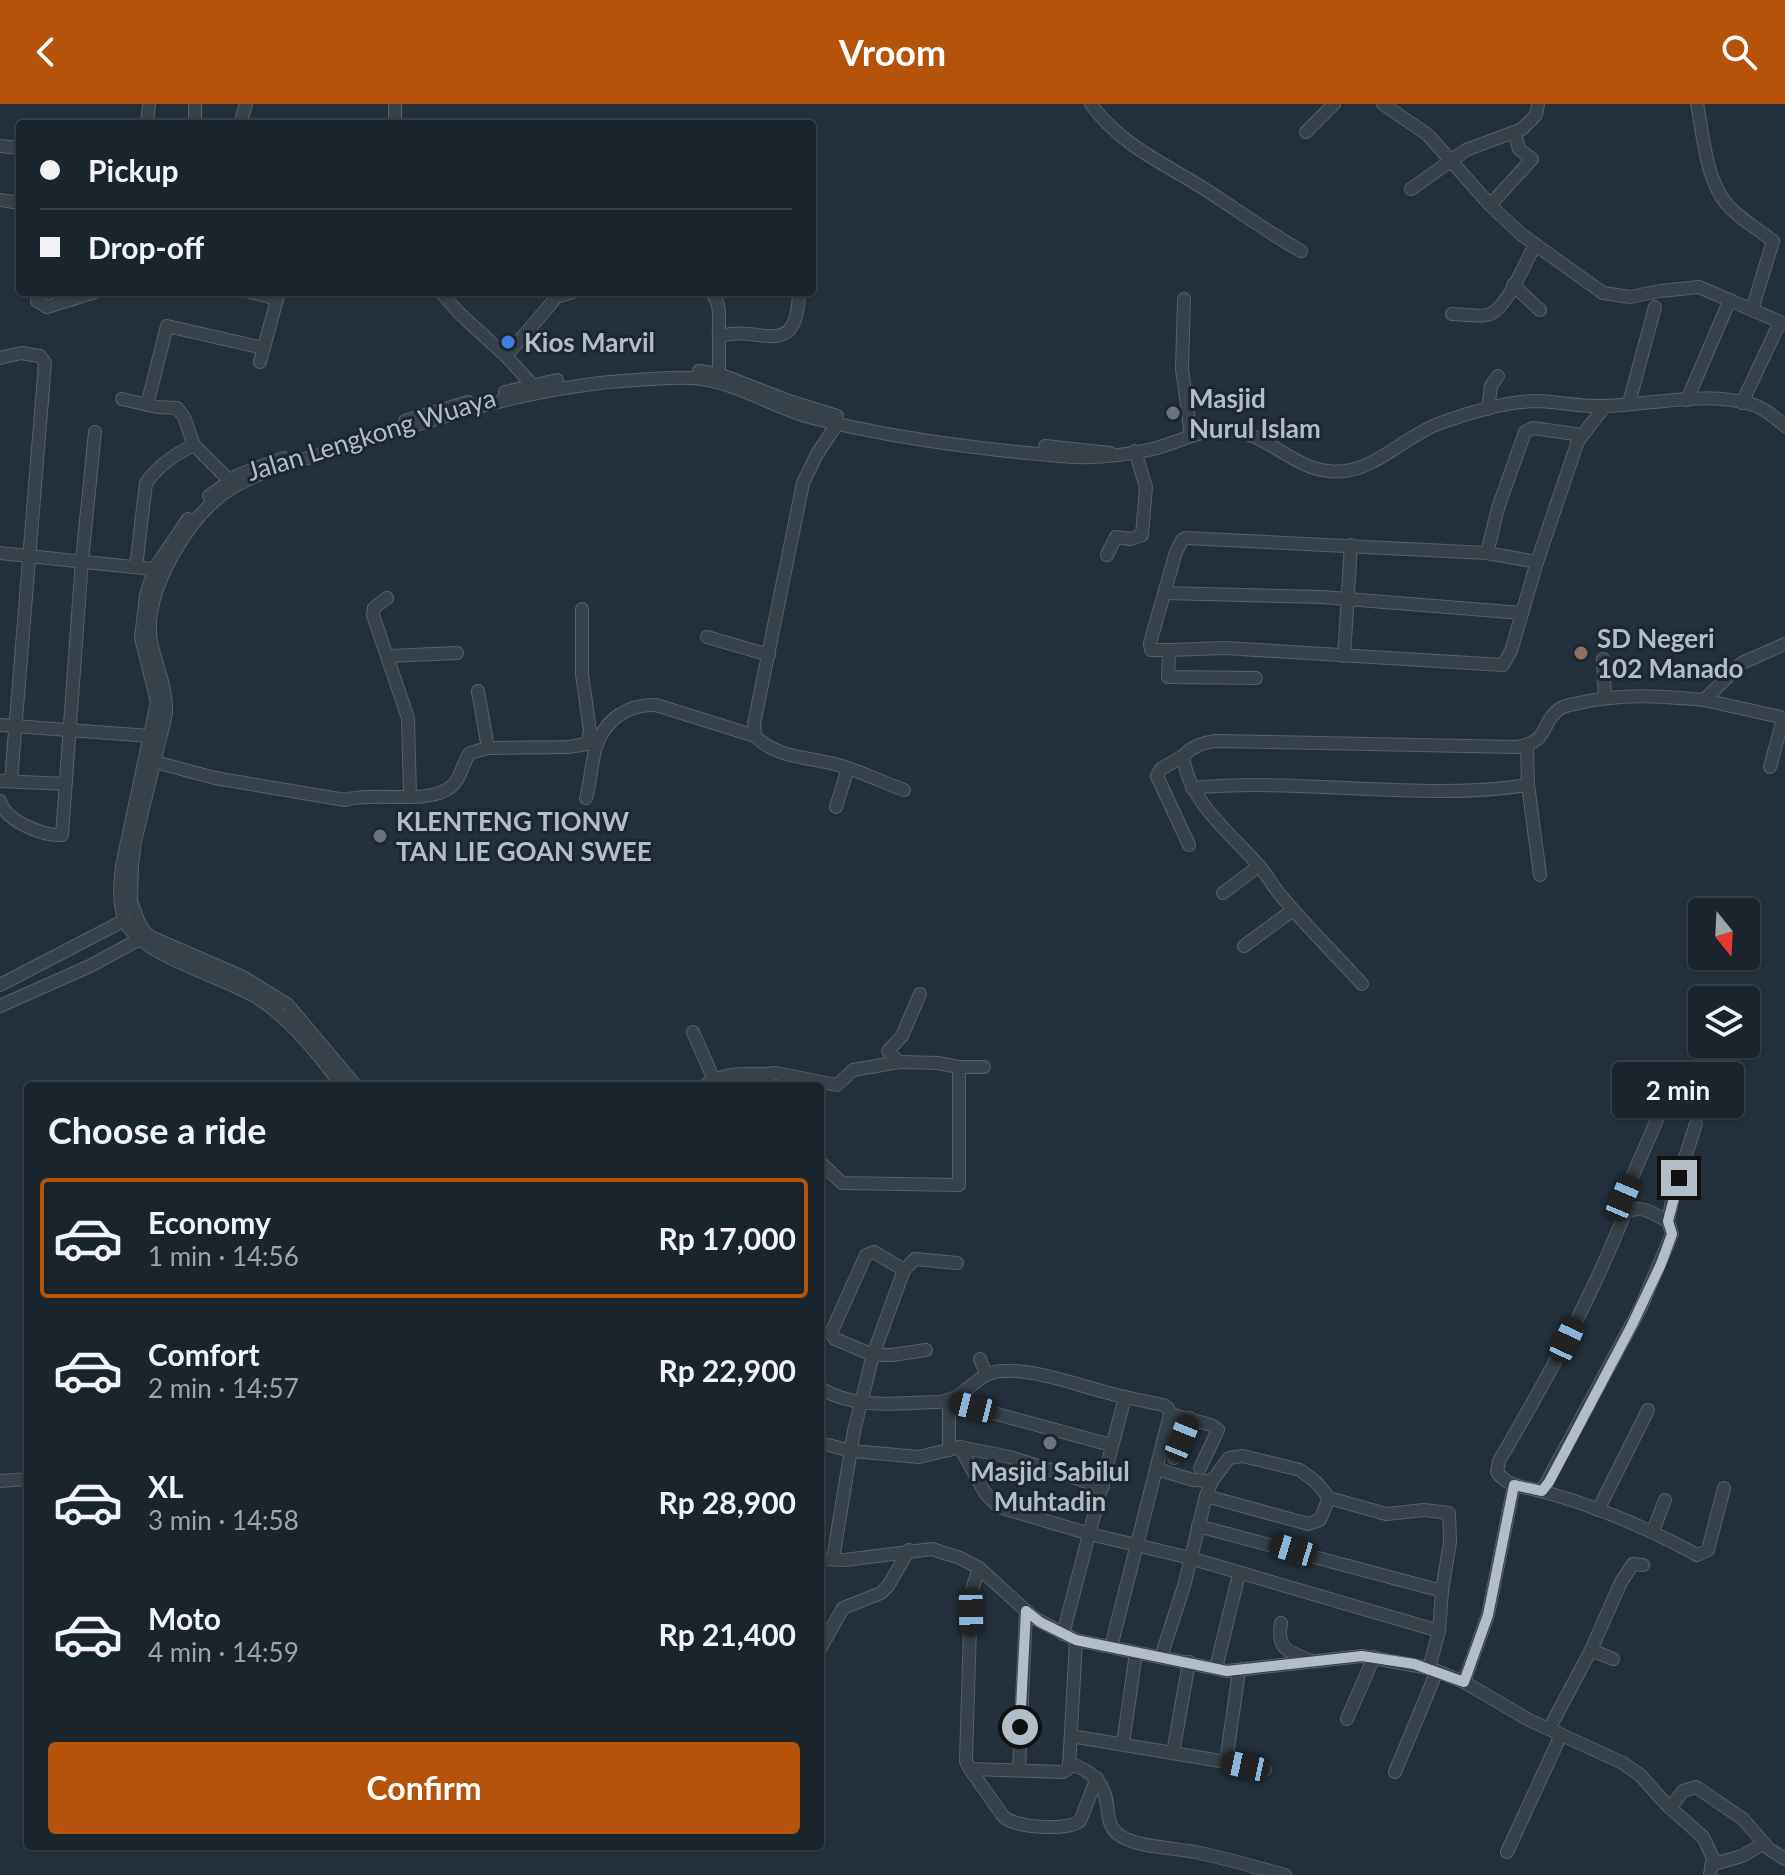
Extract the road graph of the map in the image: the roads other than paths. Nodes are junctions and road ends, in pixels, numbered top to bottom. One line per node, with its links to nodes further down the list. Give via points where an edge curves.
1 (1091, 104): 13 (street, via 1140,152)
2 (1334, 104): 6 (street)
3 (1383, 104): 8 (street, via 1428,135)
4 (1538, 104): 7 (street, via 1536,115)
5 (1697, 104): 11 (street, via 1720,195)
6 (1306, 132)
7 (1515, 133): 8 (street); 10 (street, via 1519,149 1532,159)
8 (1450, 159): 9 (street); 10 (street)
9 (1411, 189)
10 (1490, 205): 12 (street)
11 (1779, 244): 26 (street)
12 (1535, 245): 14 (street); 23 (street, via 1603,293 1618,297 1699,287)
13 (1301, 251)
14 (1513, 285): 25 (street); 27 (street, via 1490,314)
15 (37, 296): 16 (street, via 47,307)
16 (76, 296)
17 (278, 296): 30 (street)
18 (444, 296): 31 (street)
19 (553, 296): 31 (street)
20 (715, 296): 29 (street)
21 (799, 296): 29 (street, via 792,328 784,334)
22 (1184, 299): 47 (street, via 1182,369)
23 (1729, 302): 26 (street); 38 (street)
24 (1655, 307): 39 (street)
25 (1540, 310)
26 (1752, 310): 28 (street)
27 (1452, 314)
28 (1782, 323): 40 (street)
29 (719, 337): 34 (street)
30 (263, 348): 33 (street); 41 (street, via 167,326)
31 (506, 356): 36 (street)
32 (0, 358): 56 (street, via 31,354 45,363)
33 (260, 362)
34 (719, 374): 36 (street, Jalan Lengkong Wuaya, via 691,370 584,377); 51 (street, Jalan Lengkong Wuaya, via 851,419 961,438)
35 (1498, 376): 43 (street)
36 (535, 388): 44 (street, Jalan Lengkong Wuaya, via 693,378); 52 (street, Jalan Lengkong Wuaya, via 293,455); 61 (street, Jalan Lengkong Wuaya, via 239,484 196,520)
37 (122, 399): 41 (street)
38 (1687, 400): 39 (street, Jalan Lengkong Wuaya); 40 (street, Jalan Lengkong Wuaya)
39 (1629, 403): 42 (street, Jalan Lengkong Wuaya)
40 (1742, 403): 45 (street, Jalan Lengkong Wuaya, via 1764,410)
41 (147, 405): 49 (street, via 180,411)
42 (1605, 406): 43 (street, Jalan Lengkong Wuaya, via 1535,401); 48 (street)
43 (1488, 409): 47 (street, Jalan Lengkong Wuaya, via 1434,425 1372,463 1330,472 1296,462 1261,438 1240,432)
44 (837, 424): 51 (street, Jalan Lengkong Wuaya, via 964,447 1094,458); 71 (street, via 803,483)
45 (1785, 426)
46 (95, 432): 58 (street)
47 (1191, 435): 50 (street, Jalan Lengkong Wuaya)
48 (1582, 435): 55 (street, via 1533,428 1525,432); 59 (street)
49 (194, 445): 52 (street); 60 (street, via 177,453 146,483)
50 (1135, 451): 51 (street, Jalan Lengkong Wuaya); 57 (street, via 1146,487 1142,535 1116,537)
51 (1113, 454)
52 (229, 480): 61 (street, Jalan Lengkong Wuaya, via 190,516)
53 (1351, 545): 55 (street); 62 (street, via 1186,538 1176,552); 64 (street)
54 (0, 553): 56 (street)
55 (1487, 553): 59 (street)
56 (30, 555): 58 (street); 81 (street)
57 (1107, 555)
58 (82, 560): 60 (street); 82 (street)
59 (1537, 562): 66 (street)
60 (136, 567): 61 (street)
61 (160, 570): 83 (street, Jalan Lengkong Wuaya, via 146,595 141,625 157,697); 88 (street, Jalan Lengkong Wuaya, via 151,622 166,714)
62 (1165, 593): 64 (street); 69 (street, via 1150,643 1151,650)
63 (387, 598): 72 (street, via 373,615)
64 (1348, 599): 66 (street); 73 (street)
65 (582, 609): 86 (street, via 587,744)
66 (1522, 613): 73 (street, via 1503,665)
67 (707, 637): 71 (street)
68 (1785, 644): 78 (street, via 1742,663)
69 (1169, 650): 73 (street); 75 (street, via 1168,677)
70 (457, 653): 72 (street)
71 (769, 655): 84 (street)
72 (389, 656): 96 (street, via 408,718)
73 (1344, 656)
74 (1603, 659): 77 (street)
75 (1256, 678)
76 (478, 691): 86 (street)
77 (1605, 697): 78 (street); 85 (street, via 1557,711 1540,738)
78 (1704, 700): 79 (street)
79 (1782, 718): 89 (street)
80 (0, 725): 81 (street)
81 (14, 727): 82 (street); 91 (street)
82 (69, 731): 83 (street); 92 (street)
83 (150, 736): 105 (street, Jalan Lengkong Wuaya, via 122,866)
84 (755, 736): 90 (street, via 780,753); 97 (street, via 656,705 628,708 597,743)
85 (1527, 745): 87 (street, via 1216,741 1194,746); 93 (street)
86 (488, 748): 96 (street, via 470,753 460,776 444,791)
87 (1183, 756): 94 (street); 100 (street, via 1157,776)
88 (155, 762): 96 (street, via 345,800); 118 (street, Jalan Lengkong Wuaya, via 131,876 131,901 139,923 153,938 243,977 288,1005)
89 (1770, 767)
90 (848, 768): 95 (street); 99 (street)
91 (5, 781): 92 (street)
92 (65, 784): 98 (street, via 60,836 8,815)
93 (1528, 785): 94 (street, via 1453,792 1302,785); 102 (street)
94 (1192, 788): 101 (street)
95 (904, 790)
96 (410, 796)
97 (586, 798)
98 (0, 801)
99 (836, 807)
100 (1189, 845)
101 (1259, 866): 103 (street); 104 (street)
102 (1540, 875)
103 (1223, 893)
104 (1293, 910): 107 (street); 108 (street)
105 (125, 920): 106 (street, Jalan Lengkong Wuaya); 109 (street)
106 (138, 940): 111 (street); 117 (street, via 257,997 303,1039)
107 (1244, 946)
108 (1362, 984)
109 (0, 985)
110 (920, 994): 113 (street, via 902,1036 888,1051)
111 (0, 1006)
112 (693, 1032): 119 (street)
113 (899, 1062): 114 (street); 123 (street, via 850,1072 837,1085)
114 (959, 1067): 115 (street); 126 (street, via 959,1185 842,1183)
115 (984, 1067)
116 (763, 1074): 120 (street, via 736,1073); 121 (street); 122 (street)
117 (339, 1082)
118 (353, 1082)
119 (707, 1082)
120 (713, 1082)
121 (768, 1082)
122 (822, 1082)
123 (824, 1082)
124 (1668, 1083): 127 (street, via 1623,1198)
125 (1696, 1124): 128 (street)
126 (824, 1166)
127 (1625, 1213): 128 (street, via 1642,1208); 152 (street, via 1567,1340 1499,1461 1497,1472)
128 (1668, 1221): 155 (street, via 1672,1234 1641,1307)
129 (957, 1263): 130 (street, via 915,1259)
130 (904, 1270): 132 (street); 132 (street, via 874,1252 866,1255 831,1331 835,1339)
131 (926, 1350): 132 (street)
132 (873, 1355): 138 (street)
133 (980, 1359): 134 (street)
134 (986, 1374): 136 (street, via 1018,1371); 137 (street)
135 (824, 1390): 138 (street)
136 (1125, 1397): 140 (street, via 1163,1405); 143 (street)
137 (949, 1401): 138 (street); 143 (street); 144 (street)
138 (861, 1404): 145 (street)
139 (1648, 1410): 159 (street)
140 (1170, 1414): 141 (street); 148 (street)
141 (1190, 1418): 146 (street); 147 (street, via 1218,1430)
142 (824, 1444): 145 (street)
143 (1111, 1445): 153 (street)
144 (955, 1448): 145 (street, via 919,1457); 153 (street, via 1010,1457); 162 (street, via 991,1502)
145 (852, 1451): 166 (street)
146 (1174, 1458)
147 (1200, 1468)
148 (1157, 1469): 151 (street); 163 (street)
149 (24, 1479): 150 (street)
150 (0, 1481)
151 (1212, 1481): 156 (street); 157 (street, via 1229,1458 1243,1456 1300,1470)
152 (1514, 1485): 155 (street); 188 (street, via 1488,1615)
153 (1103, 1487): 162 (street)
154 (1724, 1488): 161 (street, via 1705,1554 1697,1555)
155 (1542, 1491): 159 (street)
156 (1206, 1496): 157 (street, via 1308,1524 1320,1520); 160 (street)
157 (1329, 1498): 170 (street, via 1386,1514 1449,1513)
158 (1665, 1500): 161 (street)
159 (1598, 1510): 161 (street)
160 (1198, 1526): 165 (street); 170 (street)
161 (1653, 1531)
162 (1090, 1534): 163 (street); 174 (street)
163 (1138, 1546): 165 (street); 177 (street)
164 (909, 1550): 166 (street); 168 (street, via 932,1549); 176 (street, via 881,1593 843,1608)
165 (1190, 1558): 169 (street); 180 (street)
166 (826, 1559)
167 (1643, 1565): 178 (street, via 1633,1564 1621,1582)
168 (979, 1568): 171 (street); 196 (street, via 971,1593 966,1761)
169 (1239, 1574): 173 (street); 185 (street)
170 (1442, 1591): 173 (street)
171 (1026, 1611): 174 (street); 197 (street)
172 (1281, 1623): 183 (street, via 1280,1643)
173 (1439, 1631): 186 (street)
174 (1063, 1634): 175 (street)
175 (1076, 1640): 177 (street); 191 (street)
176 (824, 1642)
177 (1111, 1647): 179 (street)
178 (1591, 1650): 182 (street); 190 (street)
179 (1136, 1653): 180 (street); 192 (street)
180 (1161, 1657): 184 (street)
181 (1374, 1657): 183 (street); 186 (street); 189 (street)
182 (1613, 1659)
183 (1312, 1661): 187 (street)
184 (1189, 1662): 185 (street); 193 (street)
185 (1216, 1668): 187 (street)
186 (1433, 1670): 188 (street); 199 (street)
187 (1239, 1671): 194 (street)
188 (1464, 1682): 190 (street)
189 (1347, 1719)
190 (1555, 1732): 201 (street, via 1623,1763); 203 (street)
191 (1071, 1736): 192 (street); 195 (street)
192 (1123, 1744): 193 (street)
193 (1173, 1753): 194 (street)
194 (1226, 1762): 198 (street)
195 (1069, 1763): 197 (street, via 1063,1772); 200 (street)
196 (970, 1769): 197 (street); 200 (street, via 1003,1816 1022,1825 1076,1825)
197 (1019, 1770)
198 (1265, 1770)
199 (1395, 1772)
200 (1097, 1778): 206 (street, via 1119,1835)
201 (1670, 1808): 202 (street, via 1683,1791 1696,1787 1743,1819); 205 (street, via 1711,1849)
202 (1763, 1844): 204 (street); 205 (street)
203 (1507, 1852)
204 (1785, 1859)
205 (1710, 1870)
206 (1285, 1875)

